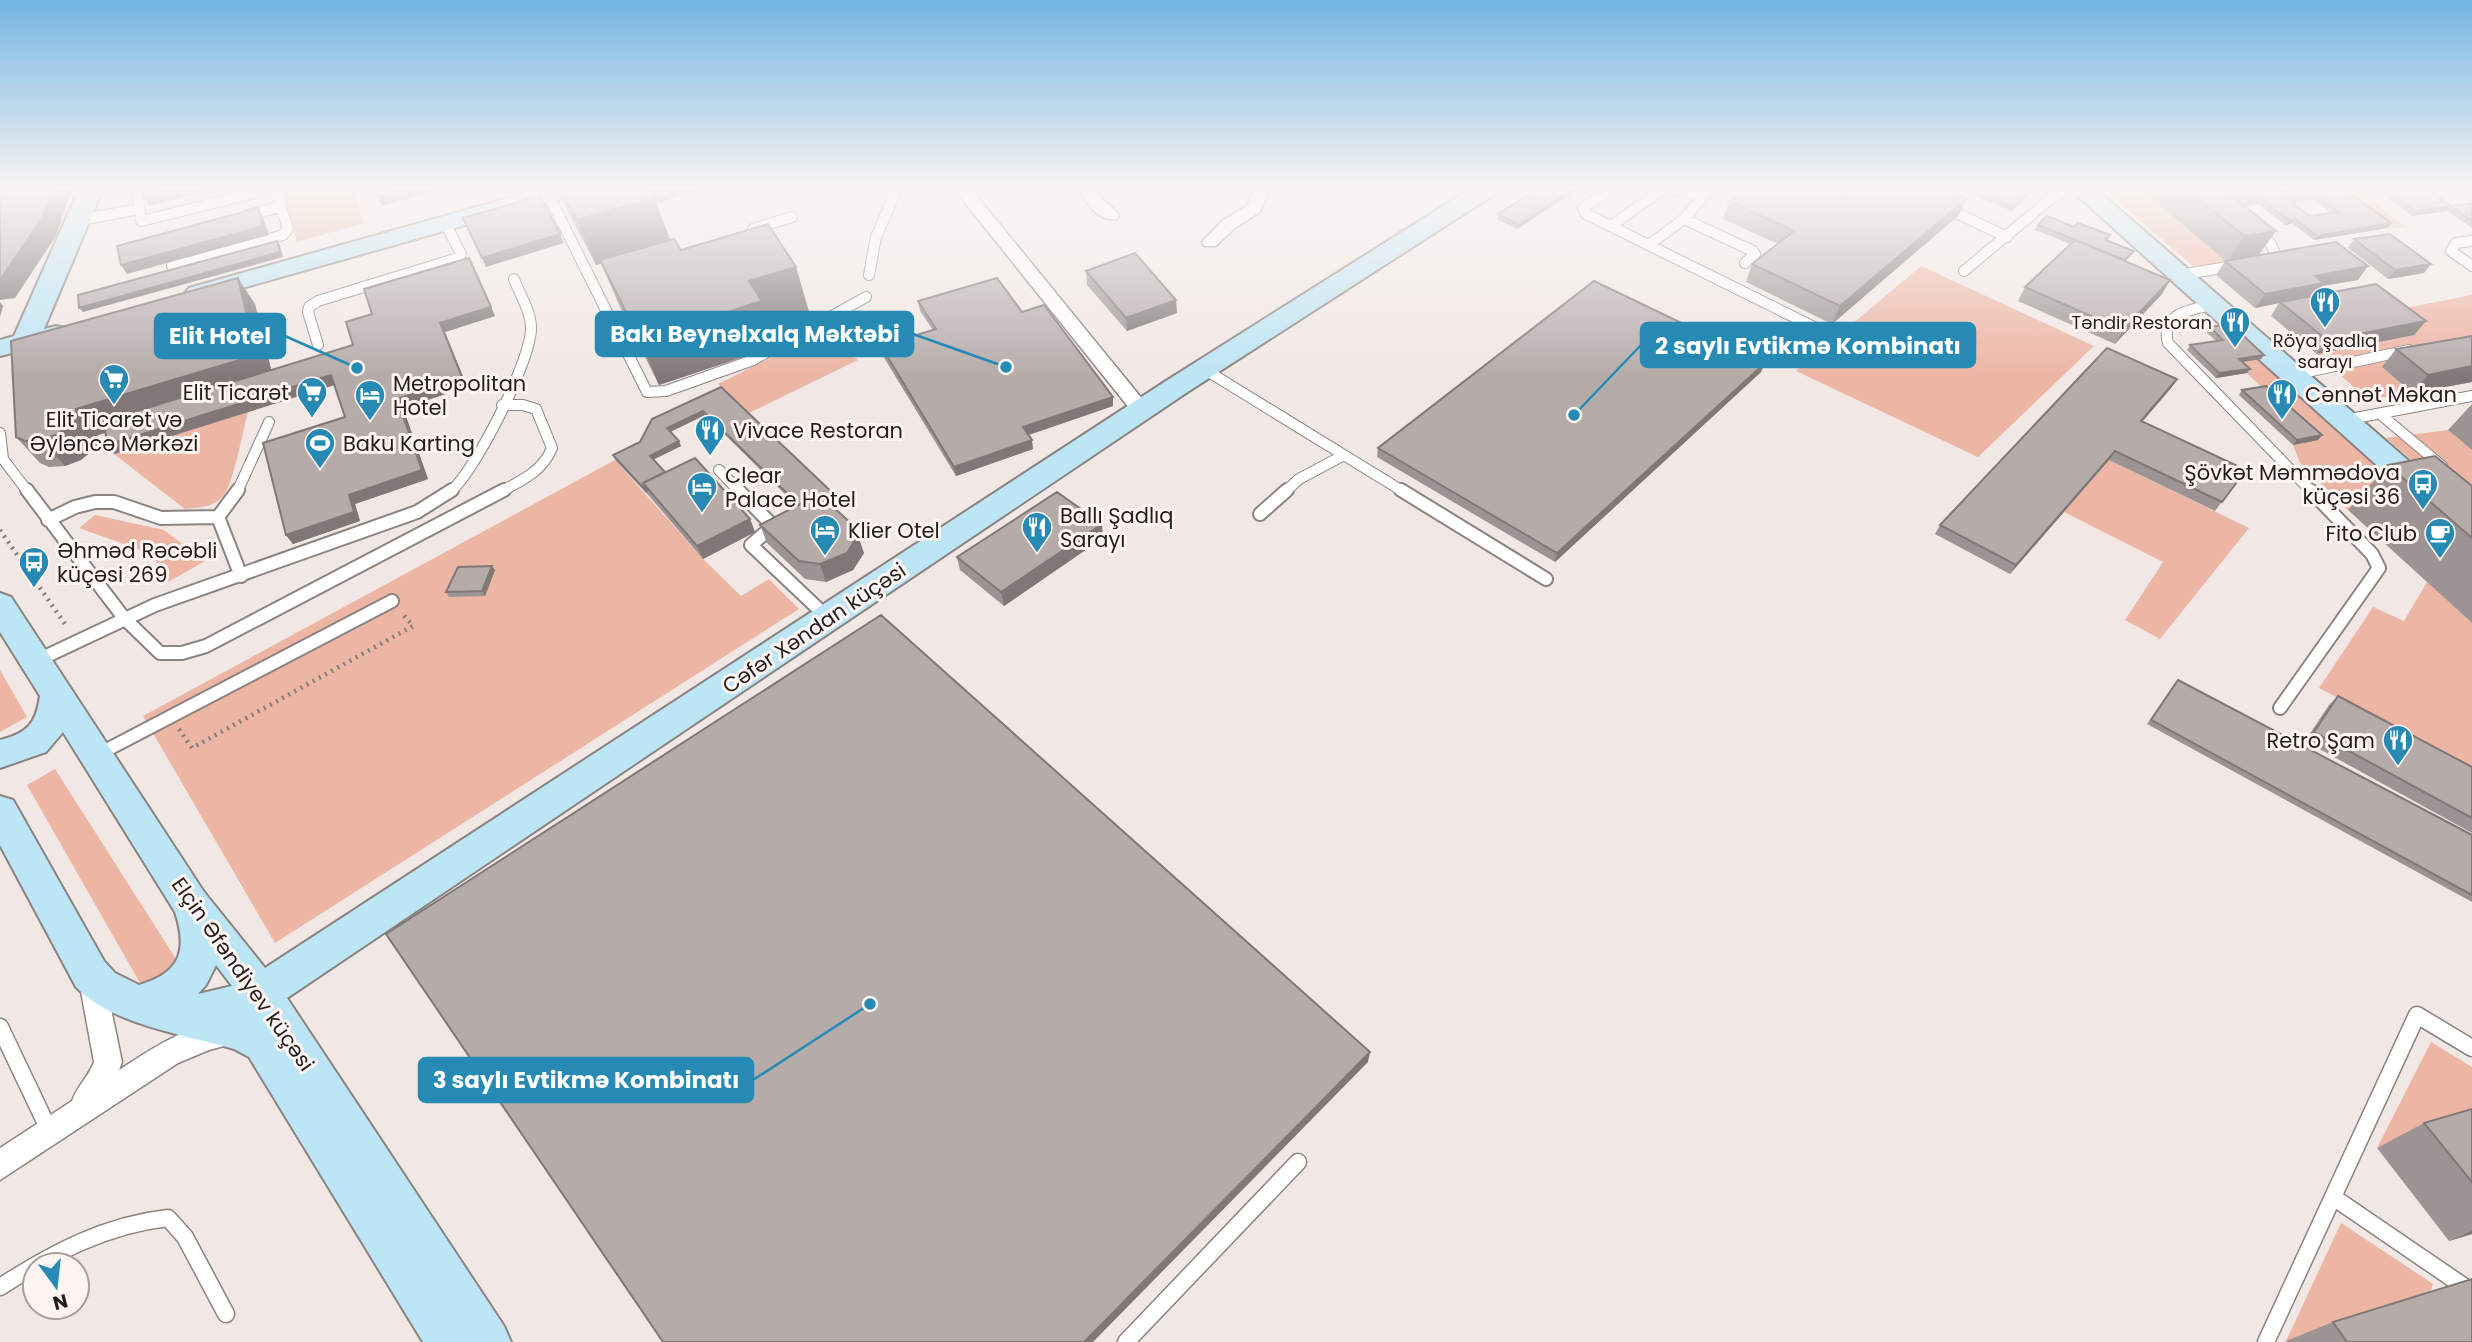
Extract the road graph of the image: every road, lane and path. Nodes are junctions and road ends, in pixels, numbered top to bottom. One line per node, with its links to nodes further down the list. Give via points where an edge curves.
1 (62, 252): 30 (main road)
2 (223, 252): 16 (lane)
3 (344, 252): 25 (main road)
4 (460, 252): 29 (lane, via 457,258 317,301 308,312)
5 (579, 252): 22 (lane)
6 (873, 252): 20 (lane)
7 (1013, 252): 36 (street)
8 (1389, 252): 32 (main road, Cəfər Xəndan küçəsi)
9 (1665, 252): 28 (lane)
10 (1753, 252): 15 (lane)
11 (1989, 252): 18 (lane)
12 (2152, 252): 21 (main road)
13 (2274, 252): 21 (lane, via 2271,259)
14 (2452, 252): 17 (lane)
15 (1745, 263)
16 (172, 266)
17 (2472, 267)
18 (1964, 271)
19 (601, 274): 22 (lane)
20 (869, 275)
21 (2179, 275): 26 (main road)
22 (589, 278): 24 (lane, via 643,388 654,393 753,360)
23 (514, 279): 35 (lane, via 531,328 530,340)
24 (866, 297)
25 (170, 301)
26 (2213, 305): 33 (main road); 58 (lane, via 2185,310 2169,320 2164,335 2168,343 2372,554 2379,568)
27 (78, 327): 30 (main road)
28 (1822, 331)
29 (318, 345)
30 (8, 347)
31 (2421, 348): 33 (lane)
32 (1204, 369): 36 (main road, Cəfər Xəndan küçəsi); 41 (lane)
33 (2293, 375): 38 (main road)
34 (2472, 396): 37 (lane)
35 (502, 405): 49 (lane, via 467,476 438,501); 53 (lane, via 536,409 552,448 547,461 526,479 206,646 160,653)
36 (1141, 410): 54 (main road, Cəfər Xəndan küçəsi)
37 (2380, 414): 38 (lane); 43 (lane)
38 (2344, 421): 48 (main road)
39 (269, 422): 45 (lane, via 235,496)
40 (0, 433): 46 (lane, via 3,459)
41 (1344, 455): 44 (lane, via 1299,479); 50 (lane)
42 (719, 470): 54 (lane, via 773,526 751,545)
43 (2452, 474)
44 (1260, 514)
45 (218, 517): 46 (lane, via 161,519 114,502 95,502); 49 (lane)
46 (48, 520): 53 (lane)
47 (0, 530): 55 (path)
48 (2472, 533)
49 (241, 576): 53 (lane)
50 (1546, 579)
51 (392, 601): 59 (lane); 59 (path, via 413,626 192,748)
52 (0, 605): 56 (main road, Elçin Əfəndiyev küçəsi)
53 (124, 618): 55 (lane)
54 (828, 618): 64 (main road, Cəfər Xəndan küçəsi)
55 (76, 641): 56 (lane)
56 (36, 661): 57 (main road, Elçin Əfəndiyev küçəsi)
57 (57, 696): 60 (main road, via 50,728 26,746); 61 (main road, Elçin Əfəndiyev küçəsi)
58 (2280, 708)
59 (171, 716): 61 (lane)
60 (0, 754)
61 (97, 755): 63 (main road, Elçin Əfəndiyev küçəsi, via 191,904)
62 (0, 811): 65 (main road)
63 (211, 946): 64 (main road, via 255,964 285,964); 66 (main road, Elçin Əfəndiyev küçəsi); 67 (main road, via 181,986); 68 (street)
64 (318, 955): 66 (main road, Cəfər Xəndan küçəsi)
65 (90, 974): 67 (main road, via 111,994); 73 (street, via 108,1062 103,1079 90,1096)
66 (261, 993): 68 (main road, Cəfər Xəndan küçəsi, via 223,1008); 81 (main road, Elçin Əfəndiyev küçəsi)
67 (137, 1004): 68 (main road)
68 (184, 1015): 70 (main road); 72 (street, via 166,1043)
69 (0, 1027): 73 (lane)
70 (243, 1032): 72 (street, via 188,1044); 80 (main road, Elçin Əfəndiyev küçəsi, via 263,1044 277,1061)
71 (2472, 1048): 76 (lane, via 2417,1015)
72 (124, 1082): 73 (street)
73 (50, 1132): 75 (street)
74 (1298, 1162): 82 (lane)
75 (0, 1164)
76 (2333, 1197): 78 (lane); 83 (lane)
77 (0, 1287): 79 (lane, via 43,1259 104,1231 139,1219 168,1219 184,1237)
78 (2472, 1292)
79 (226, 1314)
80 (449, 1342)
81 (488, 1342)
82 (1126, 1342)
83 (2266, 1342)

